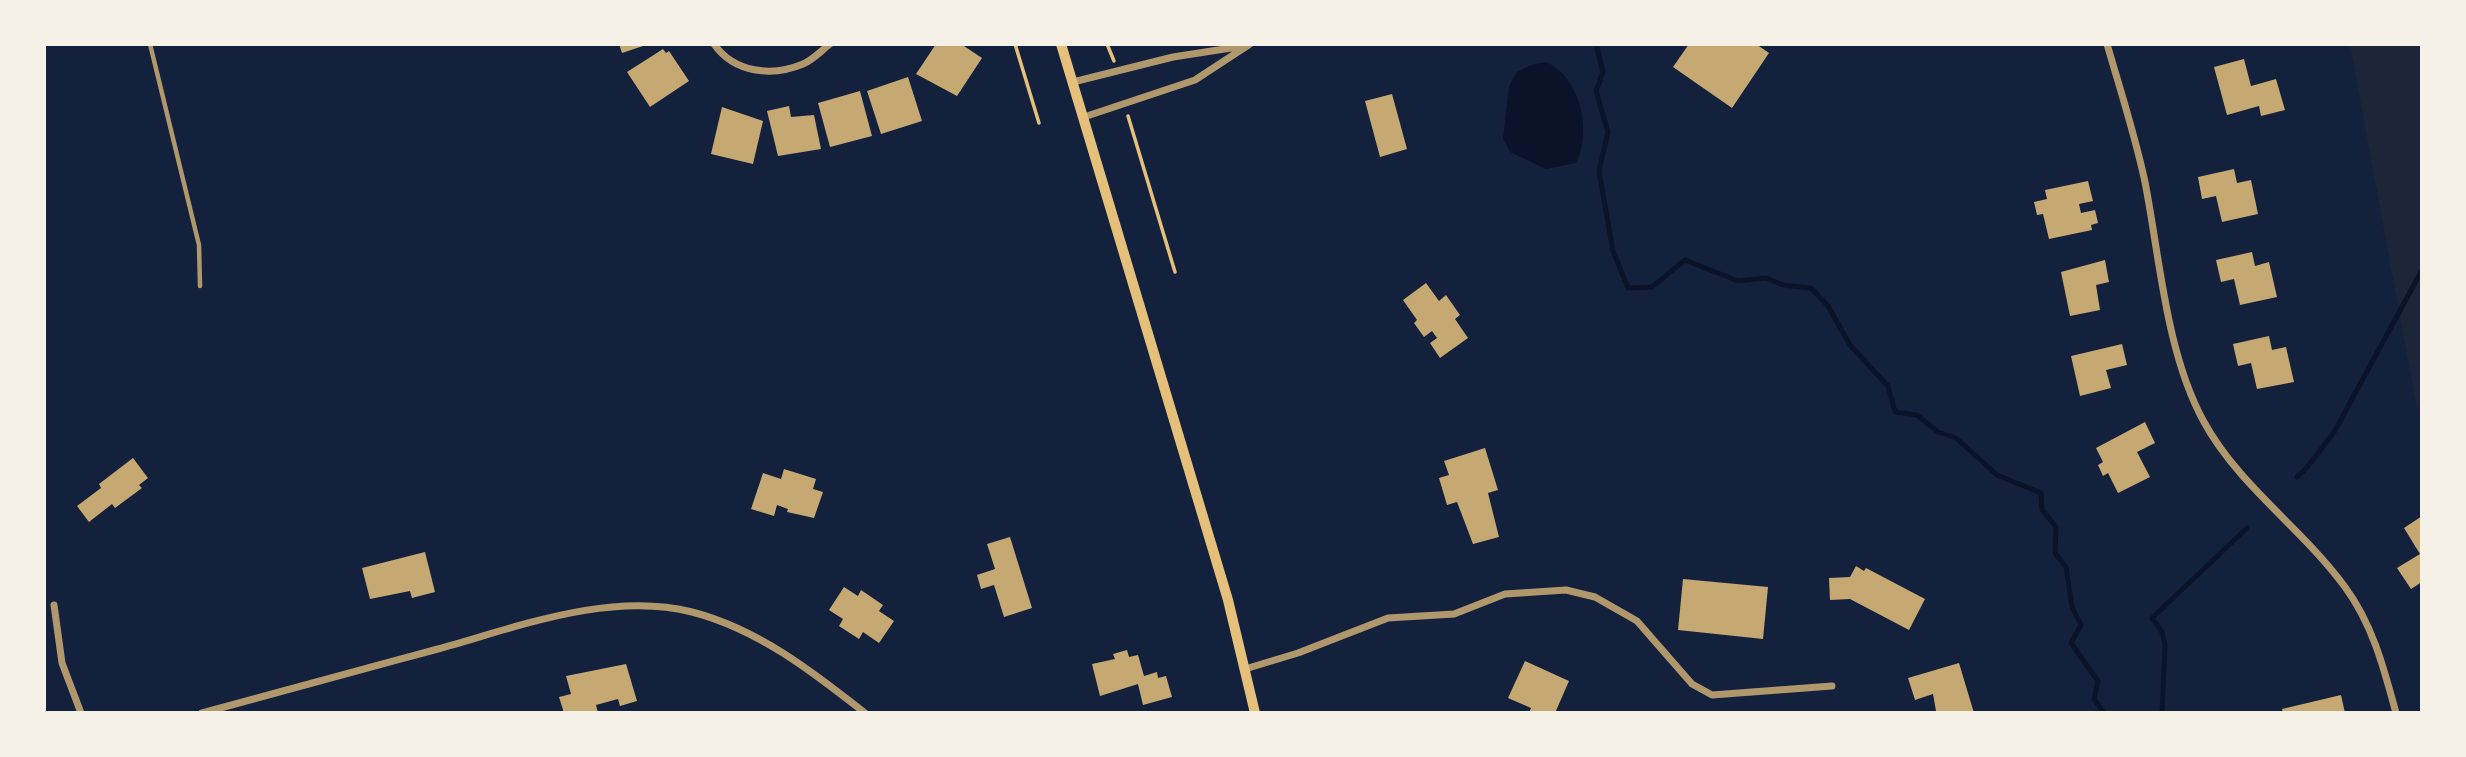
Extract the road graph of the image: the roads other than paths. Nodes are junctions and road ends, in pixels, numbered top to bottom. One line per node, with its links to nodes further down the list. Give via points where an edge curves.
1 (150, 44): 9 (lane, via 199,245)
2 (714, 44): 3 (street, via 739,66 766,72 804,64)
3 (830, 44)
4 (1062, 44): 7 (main road)
5 (2107, 44): 18 (street, via 2141,163 2179,358 2194,400 2204,423 2240,472 2330,568 2369,627)
6 (1249, 45): 7 (street, via 1174,57); 8 (street, via 1195,80)
7 (1073, 82): 8 (main road)
8 (1084, 117): 11 (main road)
9 (200, 286)
10 (54, 605): 14 (street, via 62,663)
11 (1245, 668): 12 (street, via 1388,618 1454,614 1505,594 1566,590 1595,597 1637,621 1692,684 1712,695); 17 (main road)
12 (1832, 686)
13 (226, 710): 15 (street); 16 (street, via 522,626 599,609 648,606 710,617 761,639)
14 (81, 713)
15 (202, 713)
16 (865, 713)
17 (1255, 713)
18 (2396, 713)

